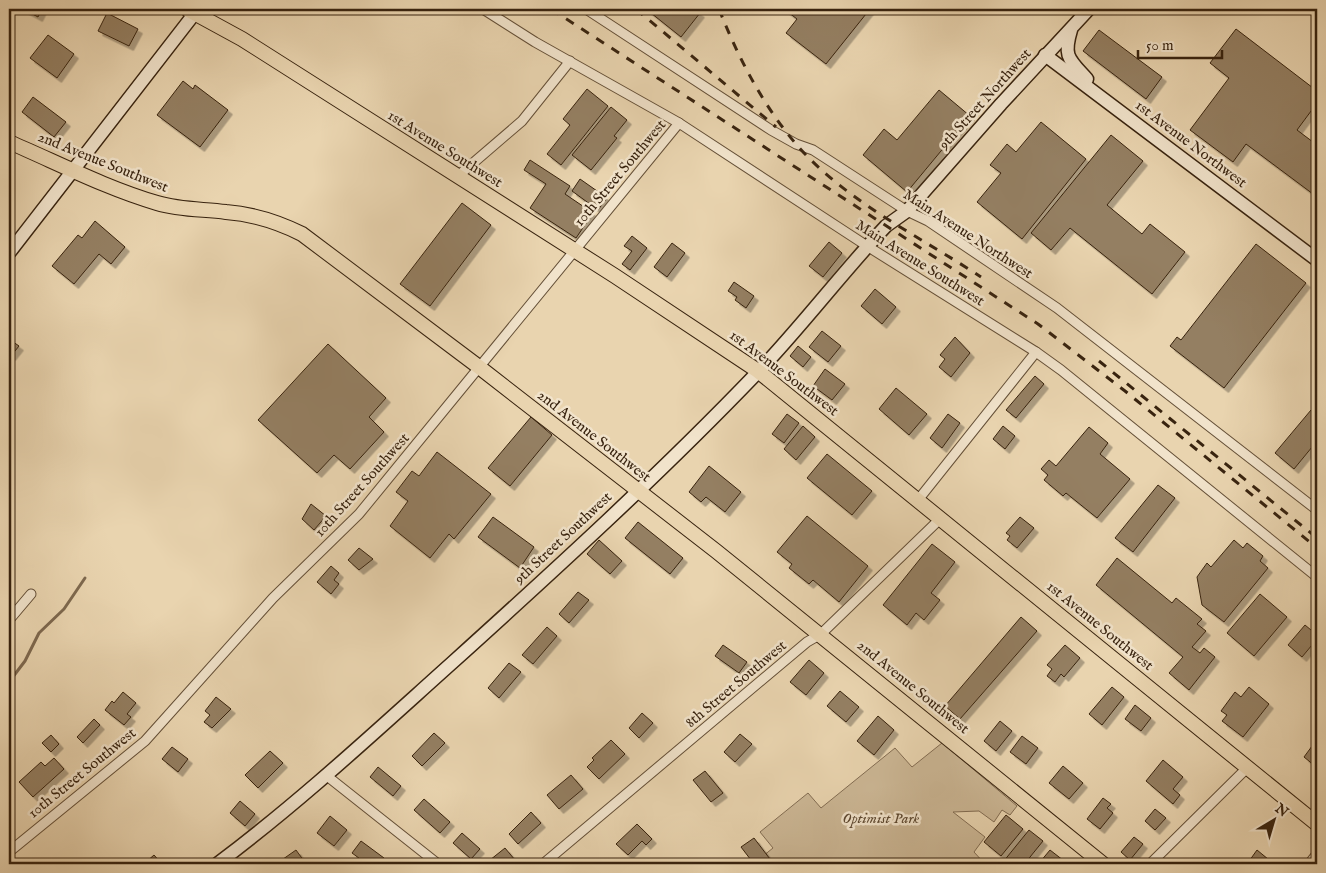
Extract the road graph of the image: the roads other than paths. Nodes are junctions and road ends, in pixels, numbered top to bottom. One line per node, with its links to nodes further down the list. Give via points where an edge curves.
1 (482, 9): 7 (street, Main Avenue Southwest)
2 (586, 9): 13 (street, Main Avenue Northwest, via 748,116 796,144 813,150)
3 (1089, 9): 5 (street, 9th Street Northwest)
4 (194, 10): 11 (street); 12 (main road, 1st Avenue Southwest)
5 (1071, 28): 6 (street, 9th Street Northwest); 8 (street, via 1067,57)
6 (1046, 55): 8 (street, 1st Avenue Northwest); 13 (street, 9th Street Northwest)
7 (570, 61): 9 (street, Main Avenue Southwest); 12 (street, via 522,121)
8 (1103, 98): 17 (street, 1st Avenue Northwest)
9 (679, 123): 14 (street, Main Avenue Southwest); 15 (street, 10th Street Southwest)
10 (9, 142): 11 (main road, 2nd Avenue Southwest)
11 (74, 171): 16 (street); 19 (main road, 2nd Avenue Southwest, via 158,204 250,215 295,230)
12 (458, 176): 15 (main road, 1st Avenue Southwest)
13 (907, 212): 14 (street, 9th Street Southwest, via 892,220); 23 (street, Main Avenue Northwest, via 928,221 1057,308)
14 (867, 246): 18 (street, Main Avenue Southwest); 20 (street, 9th Street Southwest)
15 (574, 250): 19 (street, 10th Street Southwest); 20 (main road, 1st Avenue Southwest)
16 (9, 254)
17 (1317, 260)
18 (1036, 352): 22 (street); 25 (street, Main Avenue Southwest)
19 (479, 367): 21 (main road, 2nd Avenue Southwest); 32 (street, 10th Street Southwest, via 359,514 273,598 145,741)
20 (758, 371): 21 (street, 9th Street Southwest); 22 (main road, 1st Avenue Southwest)
21 (638, 491): 28 (main road, 2nd Avenue Southwest); 30 (street, 9th Street Southwest)
22 (918, 500): 24 (main road, 1st Avenue Southwest)
23 (1317, 510)
24 (941, 518): 28 (street, 8th Street Southwest); 29 (main road, 1st Avenue Southwest)
25 (1317, 577)
26 (31, 594): 27 (street)
27 (9, 620)
28 (820, 634): 36 (street, 8th Street Southwest); 37 (main road, 2nd Avenue Southwest)
29 (1248, 767): 31 (main road, 1st Avenue Southwest); 38 (street)
30 (327, 776): 34 (street, 9th Street Southwest); 35 (street)
31 (1317, 824)
32 (9, 852)
33 (1317, 854): 39 (street)
34 (217, 864)
35 (438, 864)
36 (543, 864)
37 (1103, 864)
38 (1150, 864)
39 (1309, 864)

